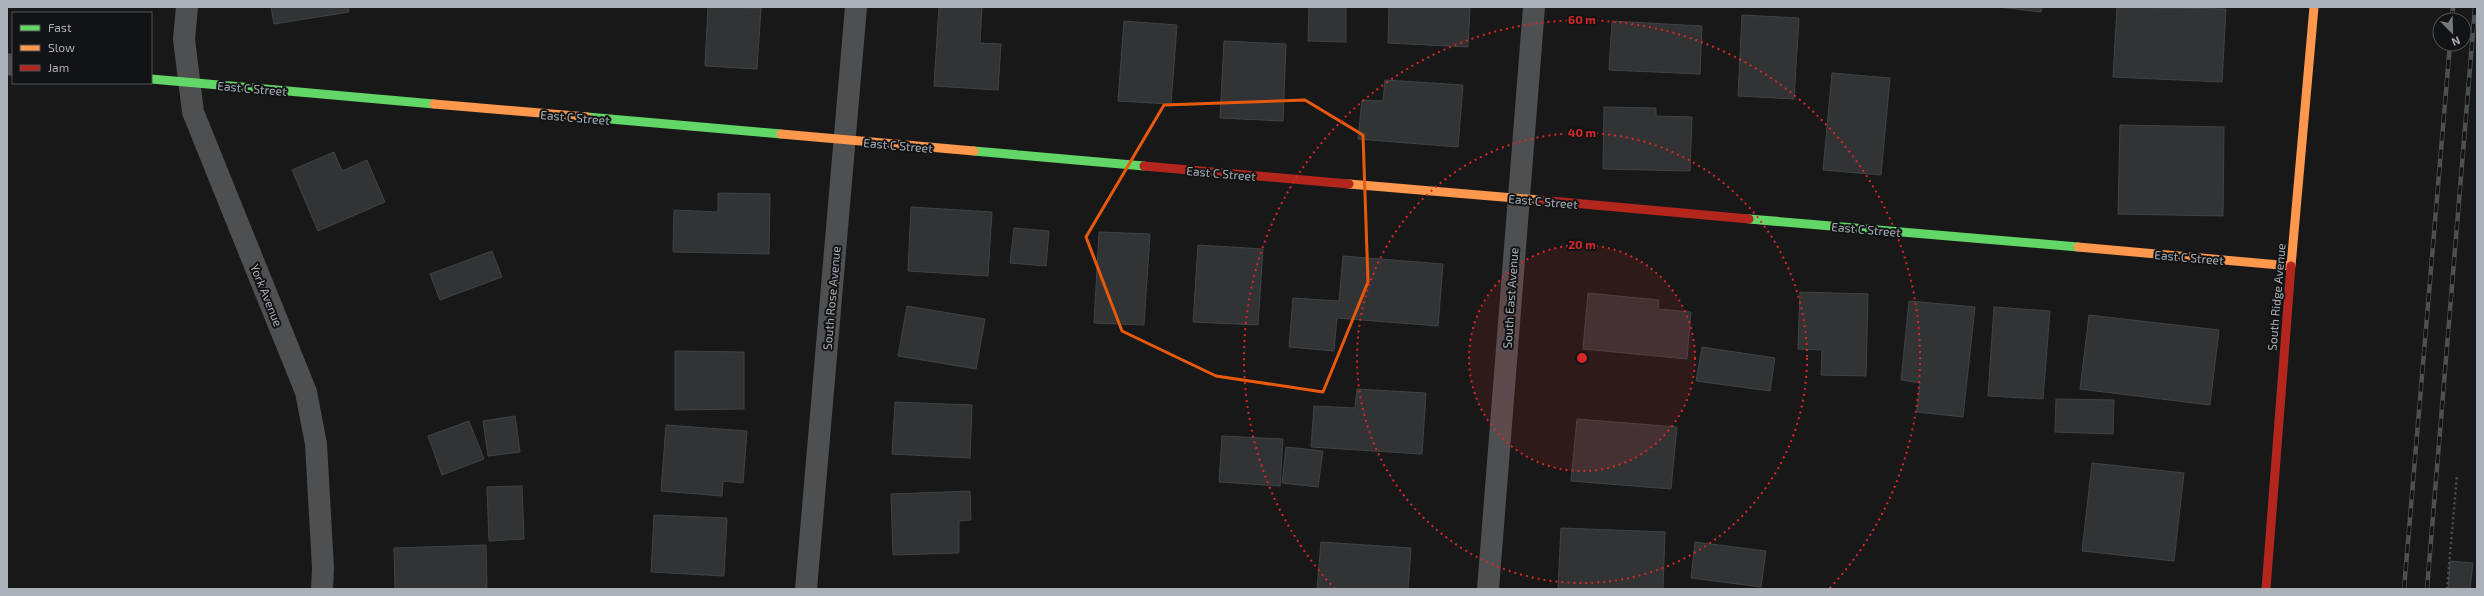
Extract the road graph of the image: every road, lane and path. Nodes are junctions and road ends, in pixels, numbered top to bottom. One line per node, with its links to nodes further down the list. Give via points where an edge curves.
1 (187, 7): 6 (street, York Avenue, via 184,40)
2 (856, 7): 7 (street, South Rose Avenue)
3 (1534, 7): 8 (street, South East Avenue)
4 (2314, 7): 9 (street, South Ridge Avenue)
5 (152, 78): 6 (street, East C Street)
6 (188, 82): 7 (street, East C Street); 11 (street, York Avenue, via 193,112 306,392 316,444)
7 (844, 141): 8 (street, East C Street); 12 (street, South Rose Avenue)
8 (1518, 199): 9 (street, East C Street); 13 (street, South East Avenue)
9 (2290, 266): 14 (street, South Ridge Avenue)
10 (2457, 475): 15 (path)
11 (322, 589)
12 (806, 589)
13 (1488, 589)
14 (2266, 589)
15 (2447, 589)

